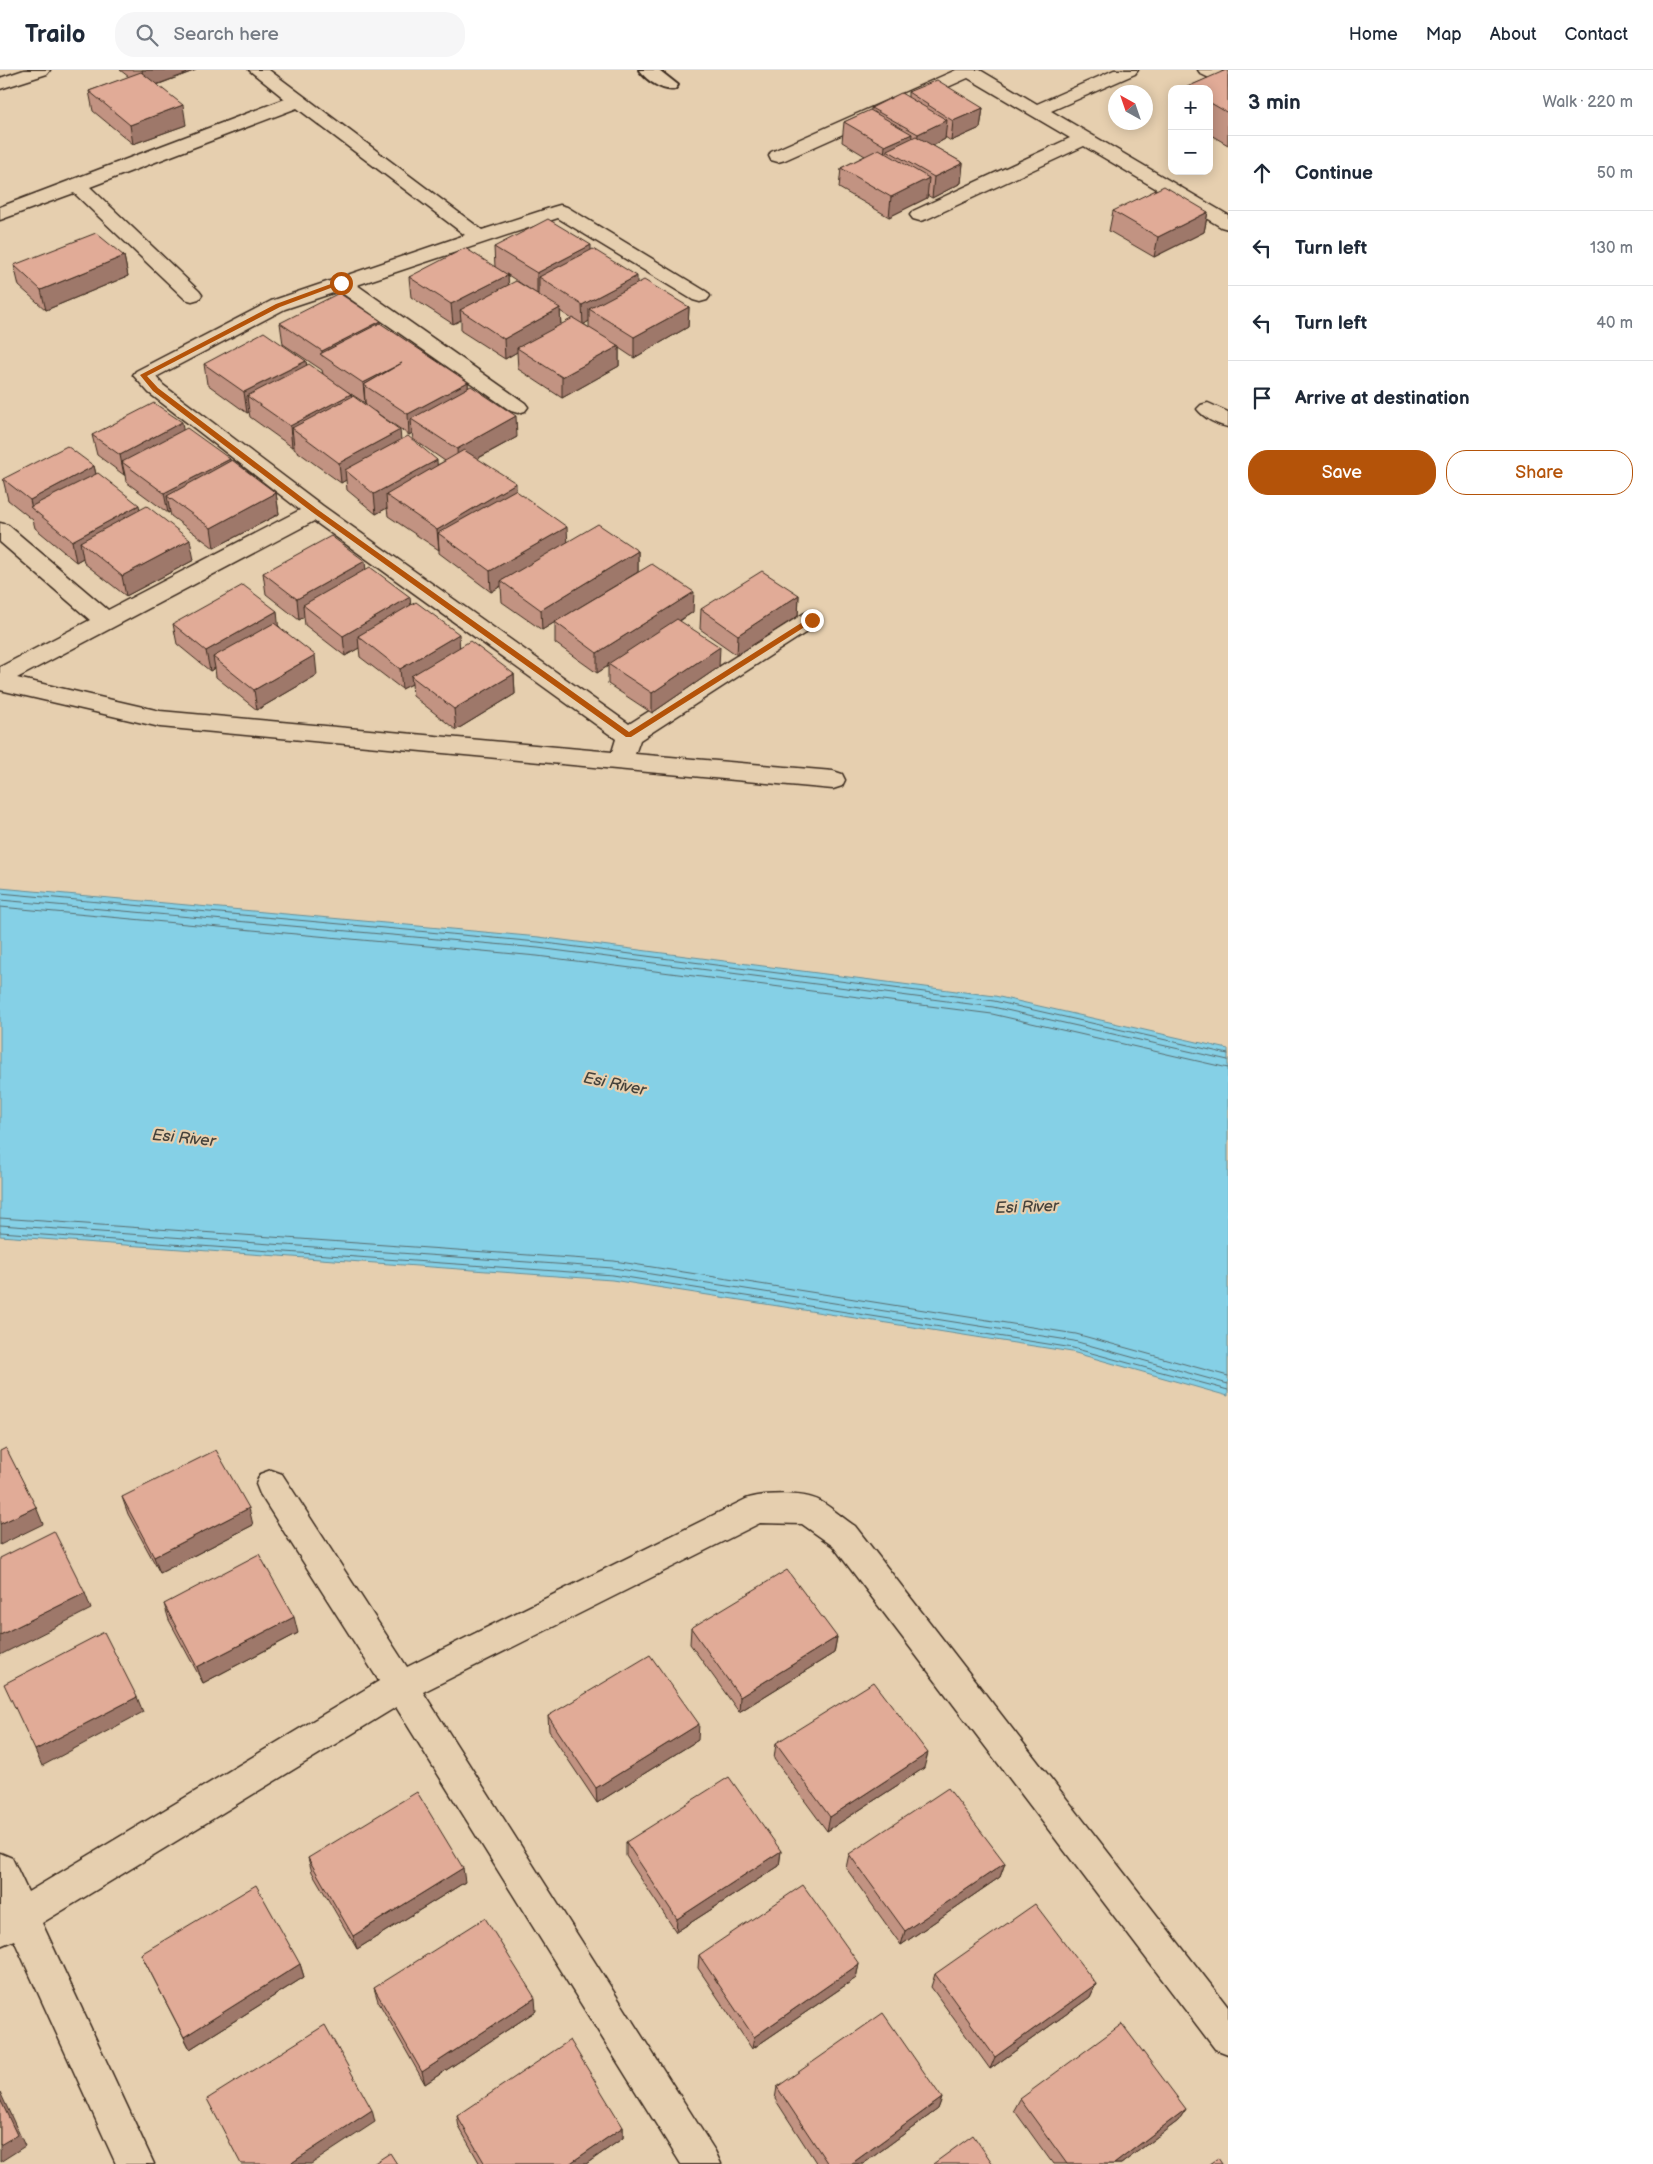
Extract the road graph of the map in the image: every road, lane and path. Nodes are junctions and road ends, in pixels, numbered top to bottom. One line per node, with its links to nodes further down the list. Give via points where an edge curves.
1 (41, 70): 8 (street)
2 (258, 70): 10 (street)
3 (648, 70): 9 (lane)
4 (968, 70): 11 (street); 13 (street)
5 (1129, 70): 11 (street)
6 (1207, 70): 7 (street)
7 (1228, 82)
8 (0, 84)
9 (669, 85)
10 (298, 100): 14 (street); 18 (street)
11 (1036, 111): 12 (street)
12 (1084, 139): 16 (street); 17 (street)
13 (778, 156)
14 (78, 186): 15 (street); 20 (street)
15 (0, 214)
16 (920, 215)
17 (1228, 223)
18 (479, 237): 19 (street); 21 (street, via 560,211)
19 (341, 283): 22 (street); 25 (street, via 278,305 143,375 156,389)
20 (192, 295)
21 (700, 296)
22 (518, 407)
23 (1208, 409): 24 (street)
24 (1228, 421)
25 (315, 510): 28 (street); 31 (street)
26 (0, 530): 28 (street)
27 (812, 620): 31 (street)
28 (106, 621): 29 (street)
29 (0, 677)
30 (0, 682): 32 (street, via 160,719)
31 (629, 736): 32 (street)
32 (621, 761): 33 (street)
33 (833, 780)
34 (271, 1484): 35 (street)
35 (401, 1686): 37 (street); 38 (street, via 756,1509 808,1510 844,1536); 40 (street)
36 (0, 1870): 37 (street)
37 (11, 1923): 39 (street)
38 (1228, 2036)
39 (135, 2164)
40 (702, 2164)

